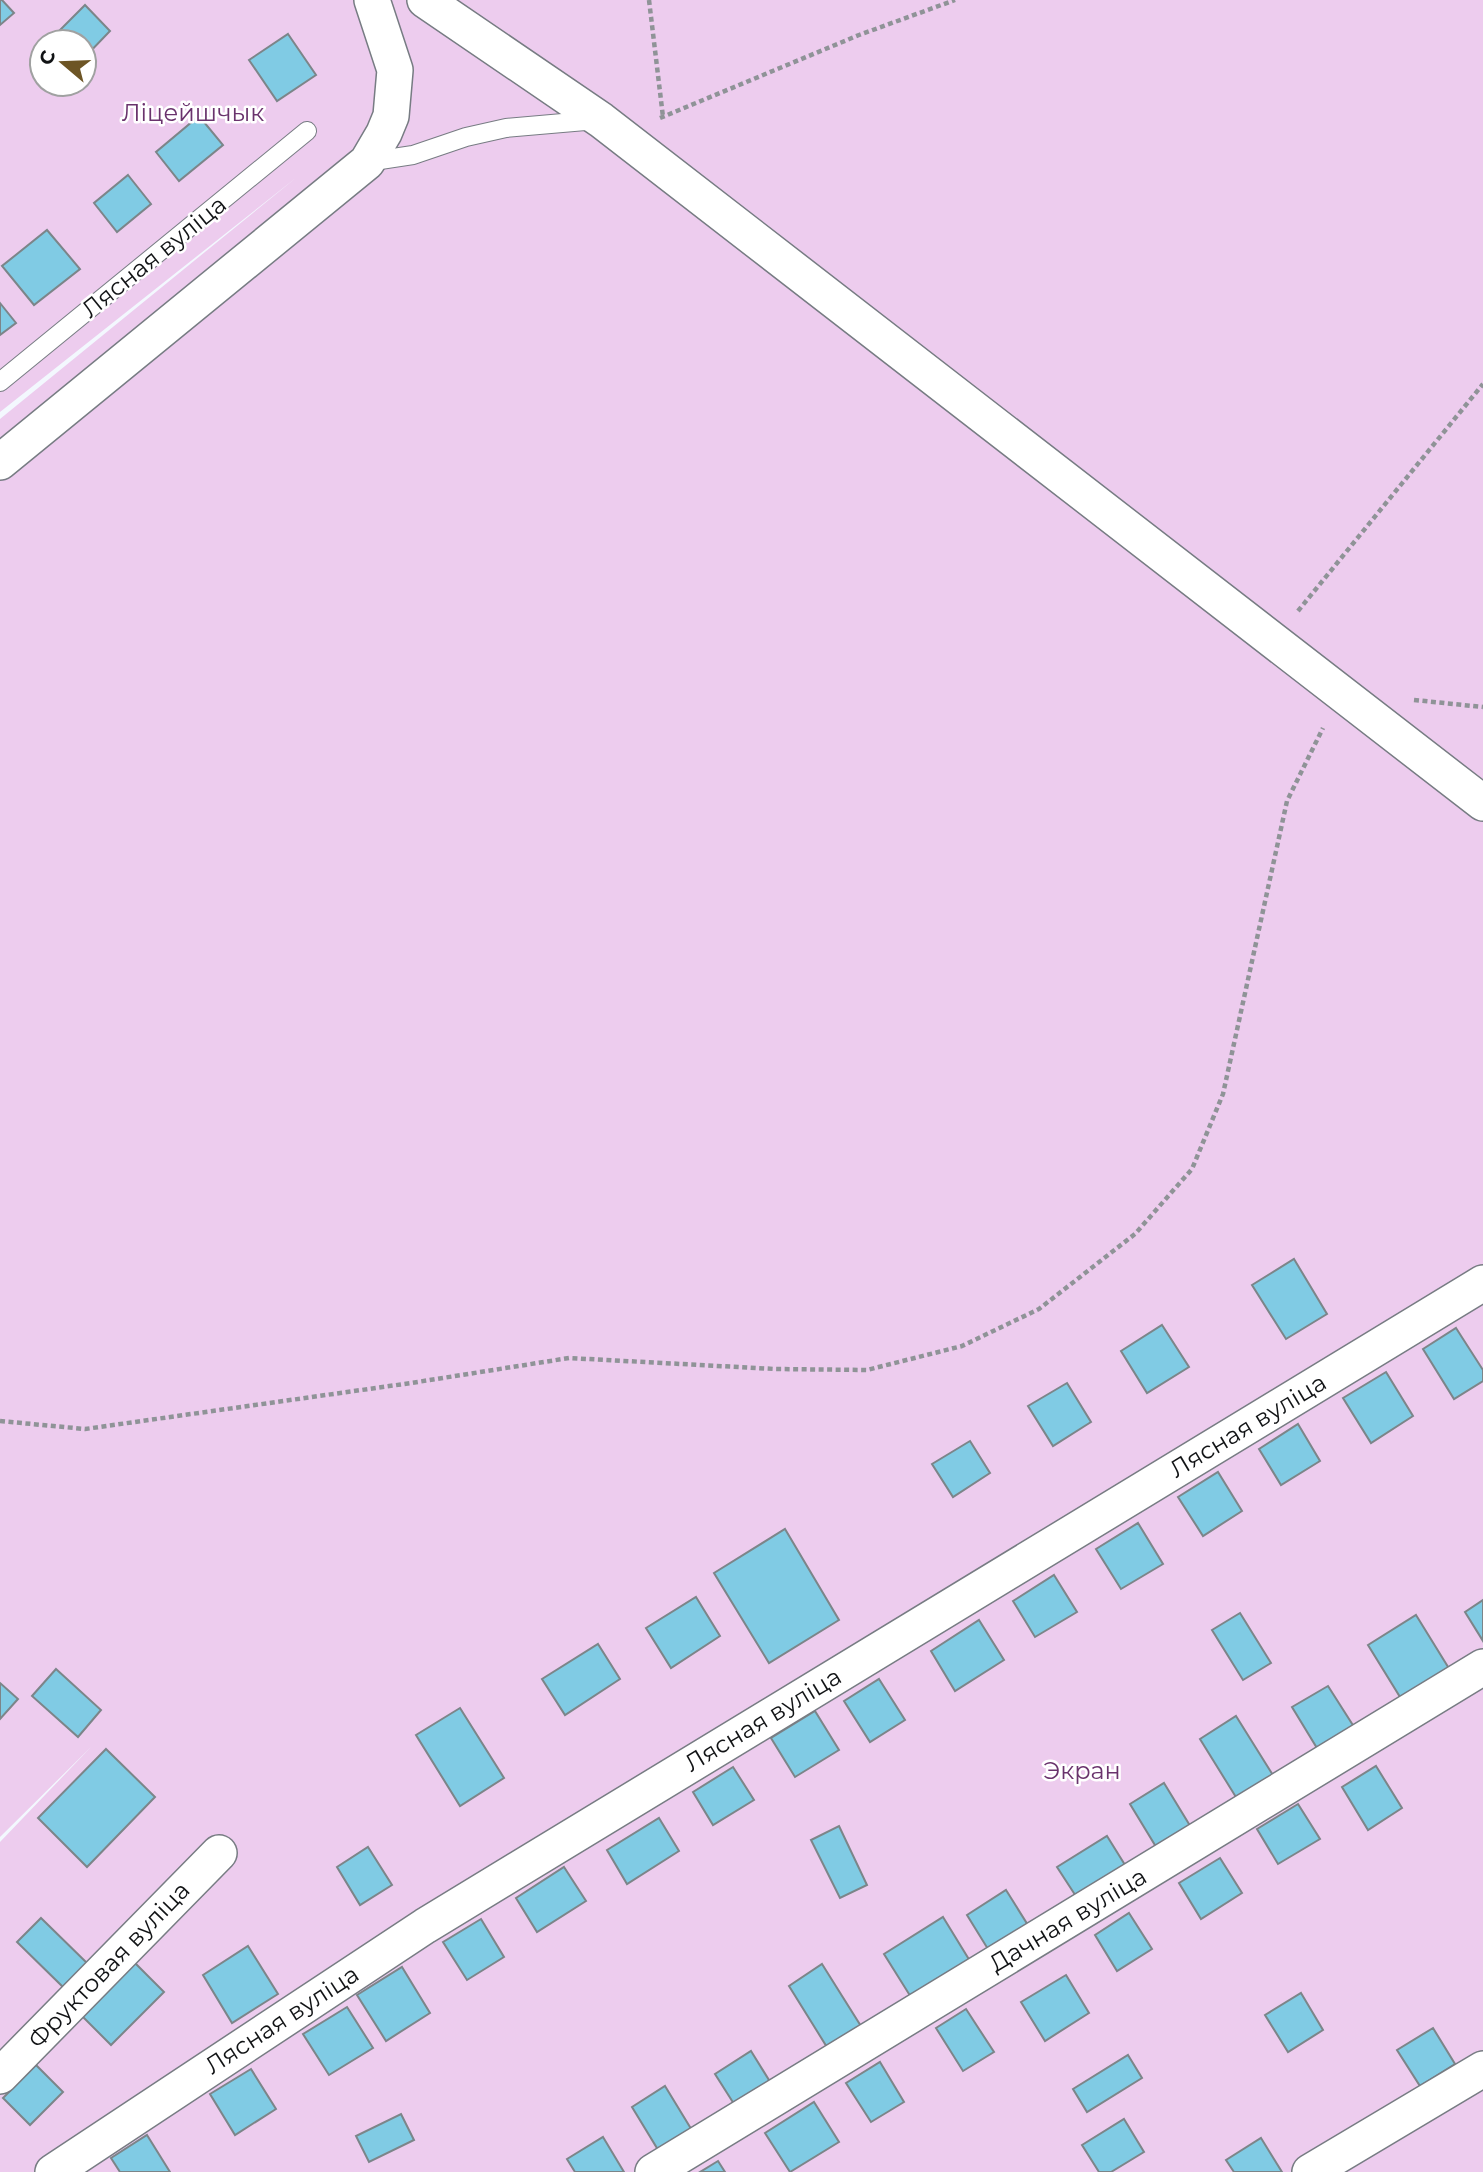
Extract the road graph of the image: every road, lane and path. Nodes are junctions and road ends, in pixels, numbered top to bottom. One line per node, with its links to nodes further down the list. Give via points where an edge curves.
1 (372, 0): 7 (street, via 395,70 391,116)
2 (425, 0): 5 (street)
3 (649, 0): 4 (path, via 663,117)
4 (955, 0)
5 (601, 120): 7 (lane, via 506,128 413,155); 11 (street)
6 (307, 131): 8 (lane, Лясная вуліца)
7 (367, 162): 10 (street)
8 (0, 382)
9 (1483, 384): 11 (path)
10 (0, 463)
11 (1273, 641): 12 (street)
12 (1340, 693): 13 (street); 15 (path, via 1287,801 1223,1094 1192,1169 1135,1234 1039,1309 962,1346 867,1370 569,1358 85,1429)
13 (1483, 803)
14 (1483, 1283): 20 (street, Лясная вуліца, via 425,1926)
15 (0, 1421)
16 (1483, 1667): 21 (street, Дачная вуліца)
17 (219, 1853): 19 (street, Фруктовая вуліца)
18 (1483, 2069): 22 (street)
19 (0, 2076)
20 (53, 2172)
21 (653, 2172)
22 (1310, 2172)

